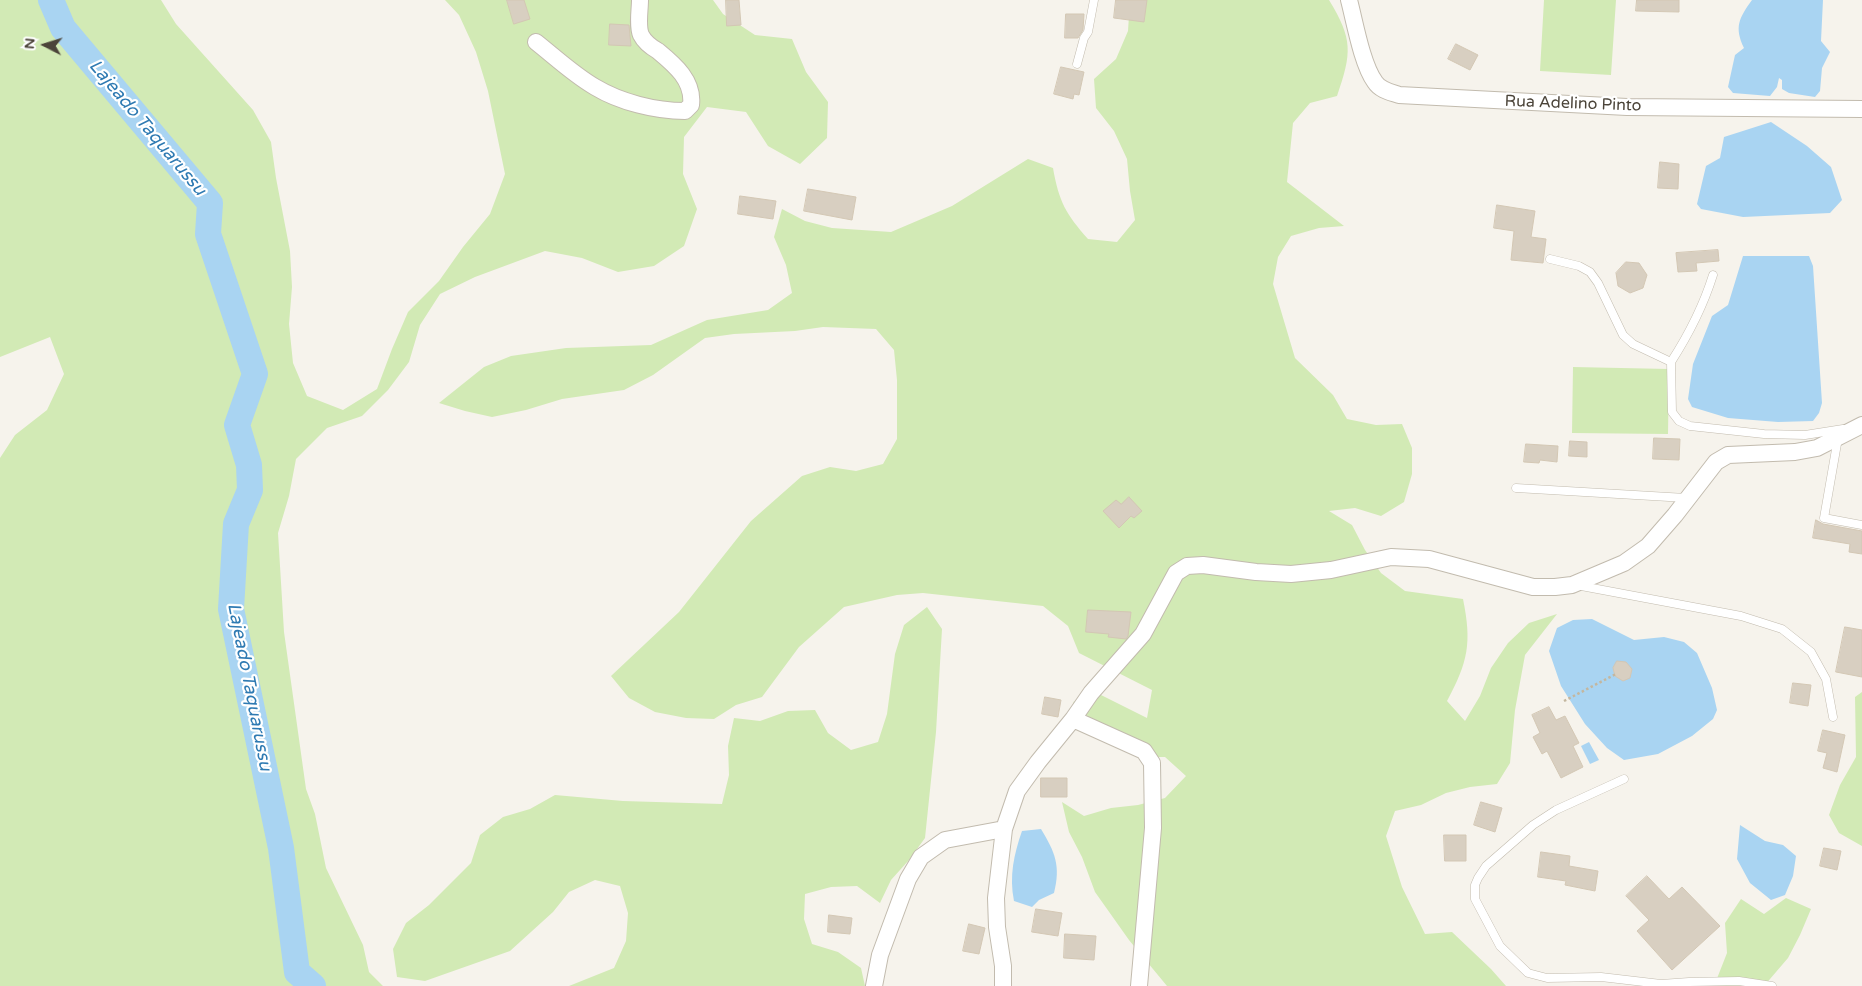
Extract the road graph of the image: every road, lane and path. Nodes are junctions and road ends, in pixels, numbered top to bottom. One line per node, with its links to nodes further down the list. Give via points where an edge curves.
1 (640, 0): 4 (street, via 640,33 645,42 668,60 689,83 691,105 685,111 666,111 595,88)
2 (1094, 0): 5 (lane)
3 (1349, 0): 6 (street, Rua Adelino Pinto, via 1366,64 1375,83 1399,95 1627,107)
4 (536, 42)
5 (1077, 64)
6 (1862, 109)
7 (1550, 259): 9 (lane, via 1590,272 1623,335 1633,344)
8 (1713, 276): 9 (lane, via 1697,318)
9 (1671, 362): 10 (lane, via 1672,412 1679,421 1690,426 1805,436)
10 (1861, 426): 11 (street)
11 (1838, 438): 13 (street, via 1817,448 1795,452 1728,455 1716,462); 14 (lane, via 1824,518)
12 (1516, 488): 13 (lane)
13 (1686, 498): 15 (street, via 1648,546 1624,563)
14 (1862, 525)
15 (1572, 584): 18 (lane, via 1741,616 1782,630 1811,652 1826,679); 19 (street, via 1533,587 1429,558 1392,557 1331,570 1291,574 1187,566 1176,573 1143,634 1090,693)
16 (1616, 674): 17 (path)
17 (1564, 701)
18 (1833, 717)
19 (1073, 719): 21 (street, via 1017,791); 24 (street, via 1144,752 1152,763 1153,828)
20 (1624, 779): 25 (lane, via 1556,810 1486,866 1475,886 1475,899 1500,946 1528,973 1547,978 1601,977 1661,984 1739,981)
21 (1004, 829): 22 (street, via 945,840 921,857 908,879 883,947); 23 (street, via 996,898)
22 (874, 986)
23 (1003, 986)
24 (1139, 986)
25 (1772, 986)

